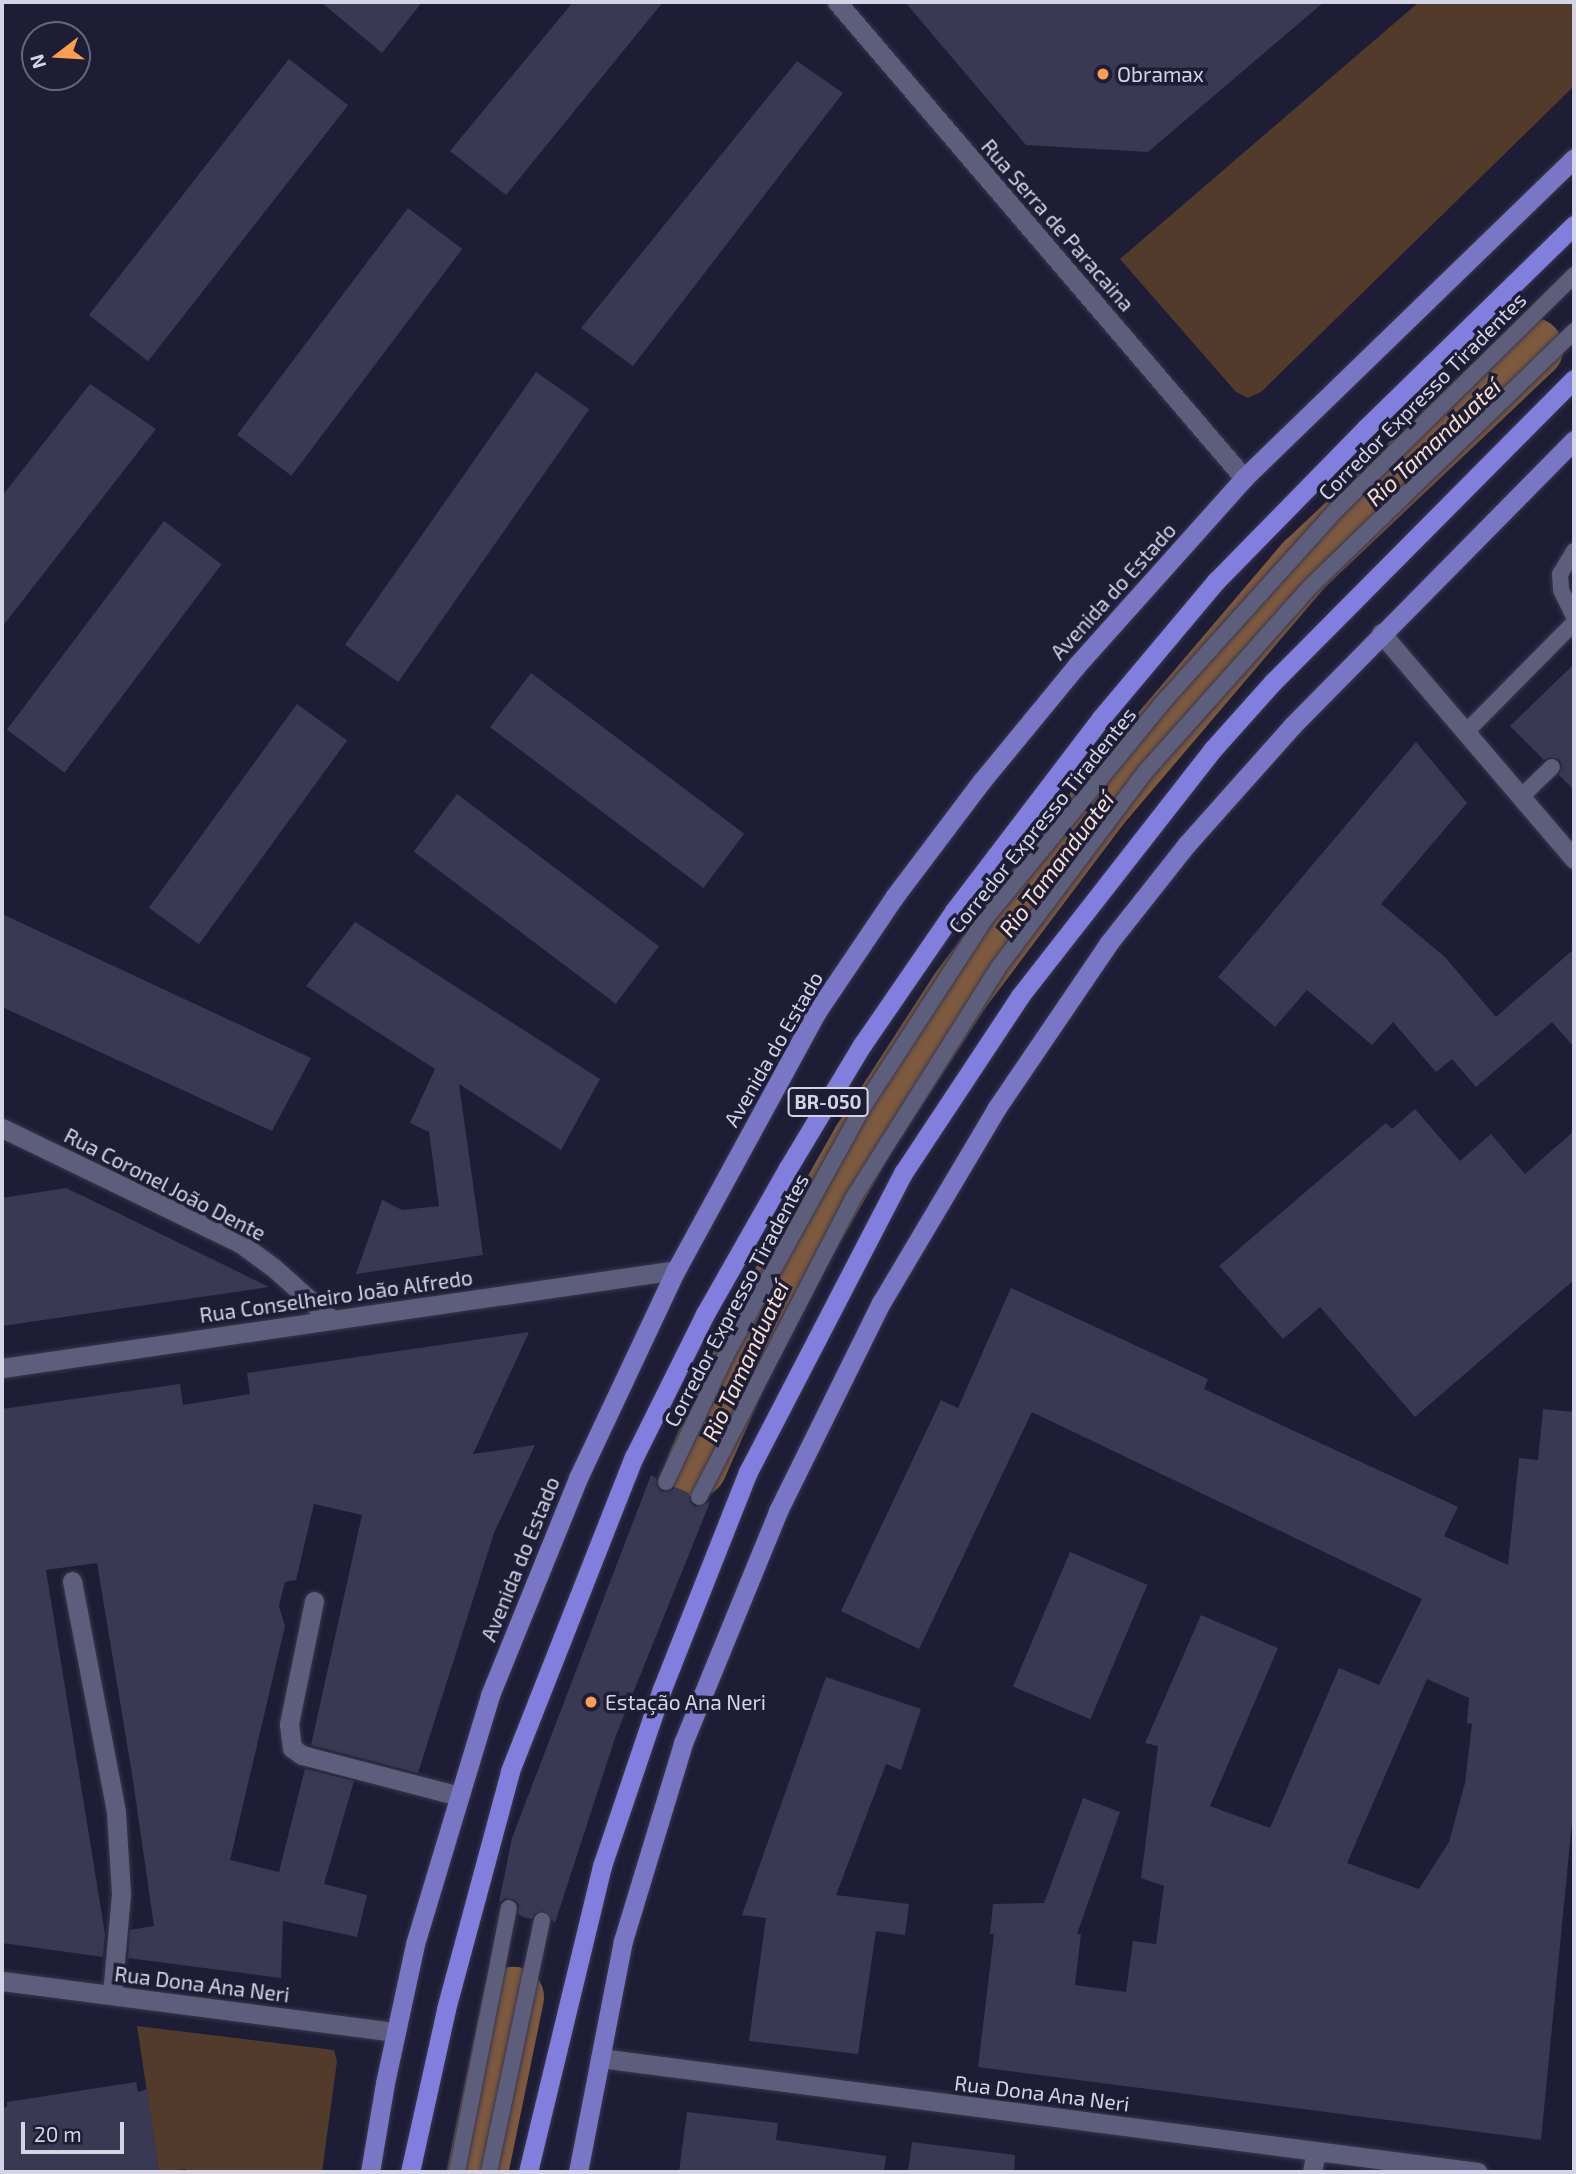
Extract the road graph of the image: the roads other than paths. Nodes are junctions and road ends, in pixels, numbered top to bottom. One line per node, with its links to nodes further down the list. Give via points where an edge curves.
1 (837, 2): 8 (street, Rua Serra de Paracaina)
2 (1574, 159): 8 (main road, Avenida do Estado)
3 (1574, 225): 34 (highway, BR-050, via 1217,580 1101,718 946,922 788,1168 705,1314 634,1457 515,1759 446,2009)
4 (1574, 275): 21 (lane, Corredor Expresso Tiradentes, via 1338,508 1164,700 985,919 863,1107 725,1357)
5 (1574, 331): 22 (lane, via 1310,587 1138,782 998,968 852,1200)
6 (1574, 379): 37 (highway, via 1273,682 1188,778 1020,996 903,1173 748,1472 662,1689 602,1866)
7 (1574, 440): 12 (main road)
8 (1244, 478): 18 (main road, Avenida do Estado, via 1077,665 895,896 816,1013)
9 (1574, 551): 10 (lane, via 1560,574 1561,590)
10 (1574, 617)
11 (1574, 623): 13 (lane)
12 (1381, 633): 13 (street); 31 (main road, via 1227,796 1108,944 996,1110 881,1303 778,1511 683,1743 624,1941)
13 (1466, 732): 15 (street)
14 (1552, 767): 15 (lane)
15 (1521, 797): 16 (street)
16 (1574, 859)
17 (2, 1128): 19 (street, Rua Coronel João Dente, via 240,1244)
18 (677, 1270): 19 (street, Rua Conselheiro João Alfredo); 25 (main road, Avenida do Estado, via 578,1478 490,1695)
19 (332, 1320): 20 (street, Rua Conselheiro João Alfredo)
20 (2, 1368)
21 (666, 1482)
22 (699, 1497)
23 (72, 1581): 29 (street, via 116,1812 121,1894)
24 (314, 1601): 25 (street, via 289,1724 292,1748 302,1755)
25 (459, 1796): 30 (main road, Avenida do Estado, via 419,1930)
26 (509, 1908): 35 (lane)
27 (542, 1921): 36 (lane)
28 (2, 1981): 29 (street, Rua Dona Ana Neri)
29 (112, 1995): 30 (street, Rua Dona Ana Neri)
30 (396, 2032): 33 (main road, Avenida do Estado)
31 (600, 2058): 32 (street, Rua Dona Ana Neri); 38 (main road)
32 (1316, 2151): 39 (street); 40 (street, Rua Dona Ana Neri)
33 (370, 2172)
34 (410, 2172)
35 (457, 2172)
36 (489, 2172)
37 (528, 2172)
38 (578, 2172)
39 (1312, 2172)
40 (1478, 2172)

